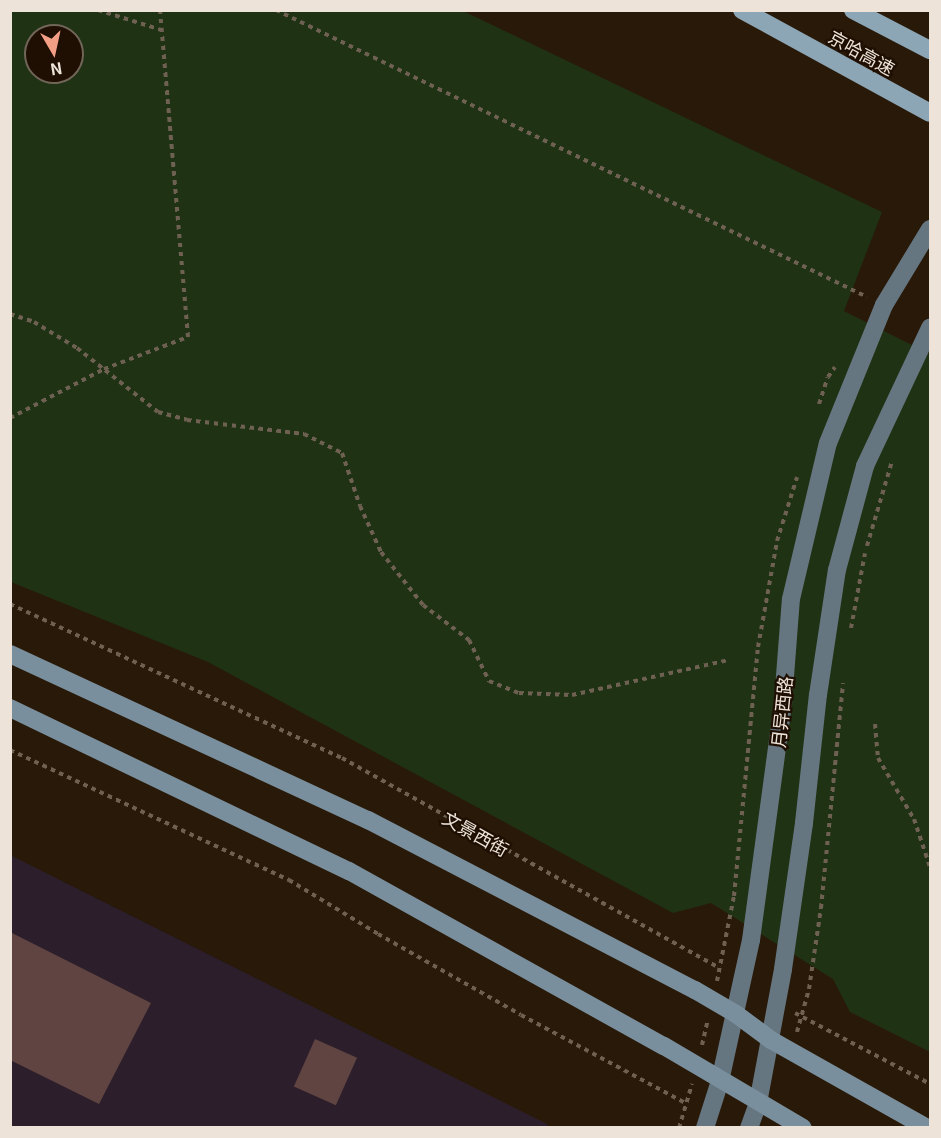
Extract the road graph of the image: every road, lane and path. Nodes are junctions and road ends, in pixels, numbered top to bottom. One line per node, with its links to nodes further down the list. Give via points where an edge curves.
1 (98, 10): 6 (path)
2 (160, 10): 6 (path)
3 (276, 10): 10 (path)
4 (742, 10): 8 (highway, 京哈高速)
5 (853, 10): 7 (highway, 京哈高速)
6 (162, 30): 13 (path, via 188,337)
7 (930, 50)
8 (927, 111)
9 (930, 230): 10 (main road, 月异西路)
10 (884, 305): 25 (main road, 月异西路, via 828,443 791,599 783,702)
11 (10, 314): 13 (path, via 43,327)
12 (930, 328): 26 (main road, 月异西路, via 865,466 837,570)
13 (104, 369): 14 (path); 19 (path, via 158,412 188,420 304,434 342,453 381,552 423,605 469,640 489,681 519,693 572,695)
14 (10, 418)
15 (895, 451): 17 (path, via 865,554)
16 (10, 604): 25 (path, 文景西街, via 342,758)
17 (850, 632)
18 (10, 654): 27 (main road, 文景西街, via 368,820)
19 (728, 660)
20 (843, 677): 28 (path, via 821,908)
21 (10, 708): 31 (main road, via 350,871)
22 (875, 724): 24 (path, via 878,758 914,819)
23 (10, 750): 34 (path, via 289,880 511,1010 686,1103)
24 (930, 867)
25 (743, 982): 27 (main road, 月异西路)
26 (777, 1003): 28 (path); 29 (main road, 月异西路)
27 (736, 1014): 29 (main road, 文景西街); 31 (main road, 月异西路)
28 (801, 1017): 30 (path); 32 (path)
29 (771, 1040): 30 (main road, 文景西街); 33 (main road, 月异西路)
30 (791, 1051): 37 (main road, 文景西街)
31 (720, 1081): 33 (main road); 34 (main road, 月异西路)
32 (930, 1084)
33 (758, 1104): 35 (main road, 月异西路); 36 (main road)
34 (706, 1124)
35 (749, 1128)
36 (803, 1128)
37 (927, 1128)

